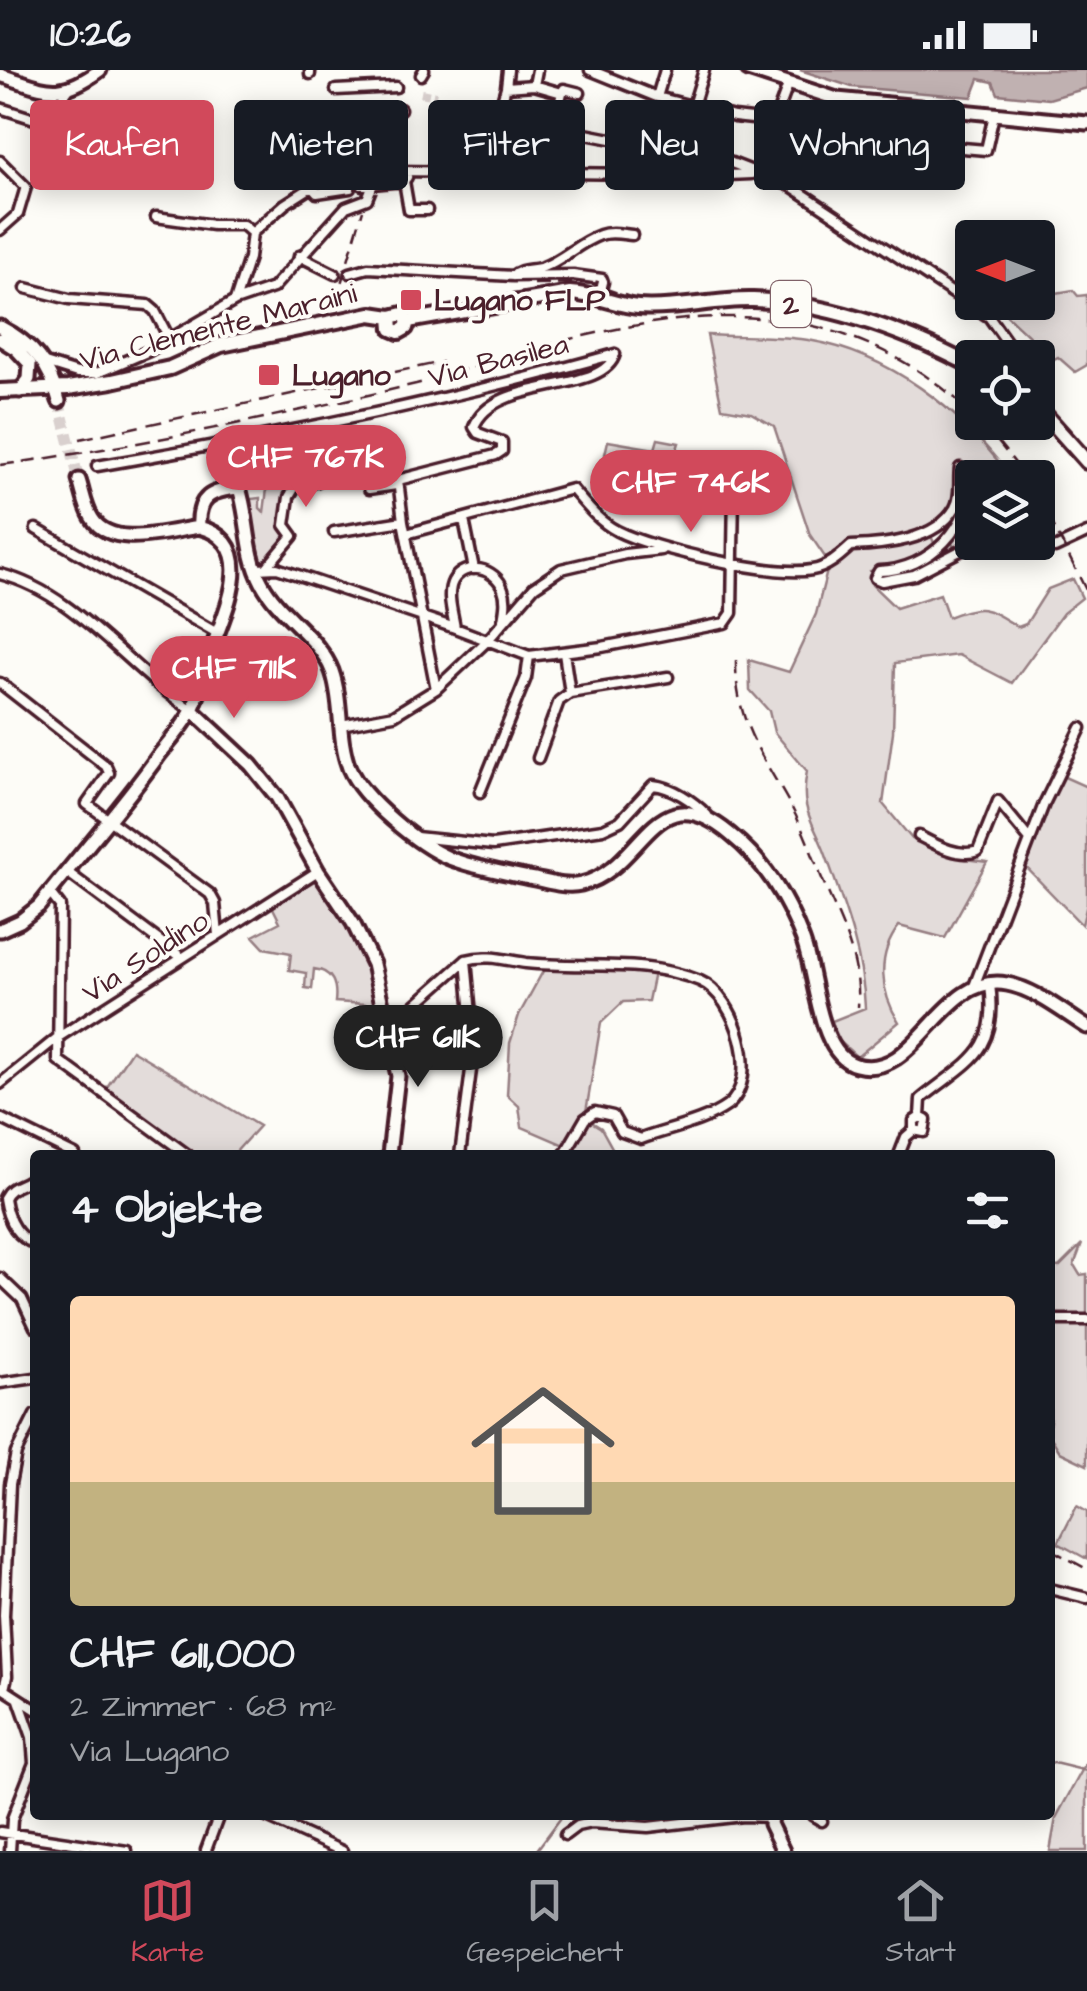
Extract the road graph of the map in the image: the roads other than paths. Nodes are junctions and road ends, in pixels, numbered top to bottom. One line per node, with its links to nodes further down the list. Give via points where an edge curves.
1 (100, 70): 13 (main road)
2 (508, 70): 12 (street)
3 (538, 70): 9 (street)
4 (592, 70): 17 (street)
5 (666, 70): 17 (street)
6 (704, 70): 20 (street)
7 (748, 70): 10 (main road)
8 (0, 75): 13 (main road)
9 (534, 84): 12 (street); 16 (street)
10 (788, 85): 21 (street); 24 (main road, via 861,102)
11 (396, 87): 14 (street)
12 (506, 88): 27 (street, via 499,111)
13 (69, 89): 22 (street, via 44,122)
14 (336, 90)
15 (580, 93): 16 (street)
16 (562, 94): 18 (street)
17 (657, 97): 19 (street)
18 (560, 100)
19 (669, 100)
20 (695, 100)
21 (782, 100)
22 (0, 108)
23 (993, 119): 25 (street, via 986,150)
24 (1087, 123)
25 (965, 148)
26 (0, 161): 37 (street, via 26,188 18,214)
27 (754, 170): 28 (street)
28 (408, 171)
29 (307, 190): 38 (street)
30 (313, 190): 34 (street)
31 (370, 190): 34 (street, via 367,199)
32 (406, 190): 35 (street, via 409,210)
33 (796, 190): 50 (street, via 989,317)
34 (344, 196): 40 (street)
35 (427, 210)
36 (156, 218): 38 (street, via 243,225)
37 (0, 230)
38 (252, 233): 46 (street)
39 (632, 235): 43 (street, via 600,234 566,257)
40 (299, 256): 42 (street); 46 (street, via 273,288)
41 (350, 273): 43 (street, via 368,268)
42 (334, 274)
43 (513, 276): 45 (street, via 602,279)
44 (26, 288): 49 (street, via 70,299 148,304)
45 (601, 290): 51 (main road, 2, via 636,307 752,300 821,308); 55 (main road, Via Clemente Maraini / 2, via 408,321 396,332 391,317 370,314 230,342 170,368)
46 (235, 301): 49 (street)
47 (0, 327): 52 (main road)
48 (0, 339): 54 (main road, via 30,364)
49 (170, 340): 52 (street, via 97,373)
50 (1005, 340)
51 (955, 359)
52 (45, 362): 55 (main road)
53 (0, 391): 54 (main road, Via Clemente Maraini)
54 (20, 391): 55 (main road, Via Clemente Maraini)
55 (58, 395)
56 (1055, 426): 59 (main road)
57 (235, 441): 60 (street, Via Basilea); 62 (street, Via Basilea, via 614,354 596,374 524,392 478,418 478,434 502,442 502,451); 63 (street)
58 (391, 449): 79 (street, via 295,487 286,525 293,536)
59 (1087, 462)
60 (97, 466)
61 (79, 480): 71 (main road, via 92,518 109,533)
62 (396, 484): 64 (street); 68 (street)
63 (239, 488): 71 (main road, via 206,496); 79 (main road)
64 (369, 489)
65 (734, 490): 78 (street)
66 (955, 508): 78 (street, via 926,532 878,547 850,546 816,570)
67 (464, 520): 73 (street); 76 (street, via 572,489 615,530); 80 (street)
68 (402, 521): 72 (street); 73 (street)
69 (955, 526): 77 (street, via 919,562 876,578 914,575)
70 (36, 528): 85 (street)
71 (199, 528): 85 (main road, via 222,541 234,570 232,599)
72 (334, 532)
73 (406, 534): 82 (street)
74 (1087, 534): 75 (street)
75 (1055, 548)
76 (666, 550): 78 (street); 83 (street, via 561,569)
77 (955, 554)
78 (734, 562): 87 (street, via 732,613 725,624)
79 (262, 568): 82 (street); 94 (main road, via 273,600 331,669)
80 (474, 568): 83 (street, via 503,586); 84 (street, via 453,582)
81 (0, 574): 93 (street, via 67,608)
82 (422, 616): 84 (street); 91 (street)
83 (503, 620): 86 (street)
84 (456, 628): 86 (street)
85 (217, 633): 93 (main road)
86 (487, 642): 88 (street); 91 (street)
87 (564, 653): 88 (street); 92 (street)
88 (529, 656): 97 (street)
89 (668, 677): 92 (street)
90 (0, 683): 99 (street, via 108,768 87,804)
91 (436, 689): 94 (street, via 394,715)
92 (570, 693): 96 (street, via 559,701)
93 (192, 710): 99 (main road); 103 (main road, via 269,787)
94 (340, 725): 101 (main road, via 361,788)
95 (1082, 728): 102 (street)
96 (538, 758)
97 (480, 792)
98 (710, 819): 101 (street, via 696,804 653,784 620,821 603,829 493,844); 101 (main road, via 688,812 665,816 620,864 577,885 446,857); 111 (main road, via 772,878 802,937 834,1050 850,1064 870,1067 898,1056)
99 (110, 820): 104 (main road); 107 (street, via 210,894)
100 (920, 836): 102 (street, via 948,850 978,851 998,801)
101 (416, 837)
102 (1030, 840): 111 (street)
103 (318, 871): 107 (street, Via Soldino); 113 (main road, via 373,964)
104 (67, 872): 105 (main road); 108 (street)
105 (50, 892): 106 (main road); 114 (street, via 60,906)
106 (0, 930)
107 (218, 935): 108 (street, Via Soldino)
108 (181, 957): 114 (street, Via Soldino)
109 (466, 960): 113 (street); 122 (street, via 474,1048); 123 (street, via 482,955 669,972 704,982 726,1005 736,1024 743,1073 727,1105 642,1139 595,1112)
110 (990, 984): 111 (main road); 112 (main road, via 1018,987); 124 (street, via 988,1038 921,1099 927,1128 908,1134)
111 (973, 989)
112 (1087, 1026)
113 (389, 1028): 121 (main road, via 398,1076)
114 (57, 1038): 115 (street, Via Soldino); 120 (street, via 58,1060)
115 (0, 1084)
116 (0, 1118): 117 (street)
117 (47, 1141): 118 (street); 119 (street)
118 (44, 1150)
119 (64, 1150)
120 (181, 1150)
121 (389, 1150)
122 (461, 1150)
123 (567, 1150)
124 (901, 1150)
125 (30, 1179): 126 (street, via 4,1198 18,1234)
126 (30, 1241)
127 (0, 1278): 128 (street)
128 (30, 1316)
129 (1055, 1320): 130 (street)
130 (1087, 1320)
131 (30, 1379): 132 (street)
132 (0, 1383)
133 (30, 1440): 134 (street, via 16,1453)
134 (5, 1483): 137 (street)
135 (1055, 1589): 136 (street)
136 (1087, 1598)
137 (2, 1688): 138 (street)
138 (19, 1700): 139 (street); 140 (street)
139 (30, 1706)
140 (30, 1731)
141 (30, 1774): 149 (street)
142 (216, 1820): 151 (street)
143 (281, 1820): 154 (street)
144 (691, 1820): 150 (street, via 648,1827 591,1823)
145 (771, 1820): 155 (main road)
146 (819, 1820): 147 (street)
147 (822, 1822)
148 (0, 1832): 149 (street)
149 (11, 1833): 152 (street); 153 (street)
150 (565, 1835)
151 (206, 1850)
152 (10, 1851)
153 (127, 1851)
154 (342, 1851)
155 (783, 1851)

